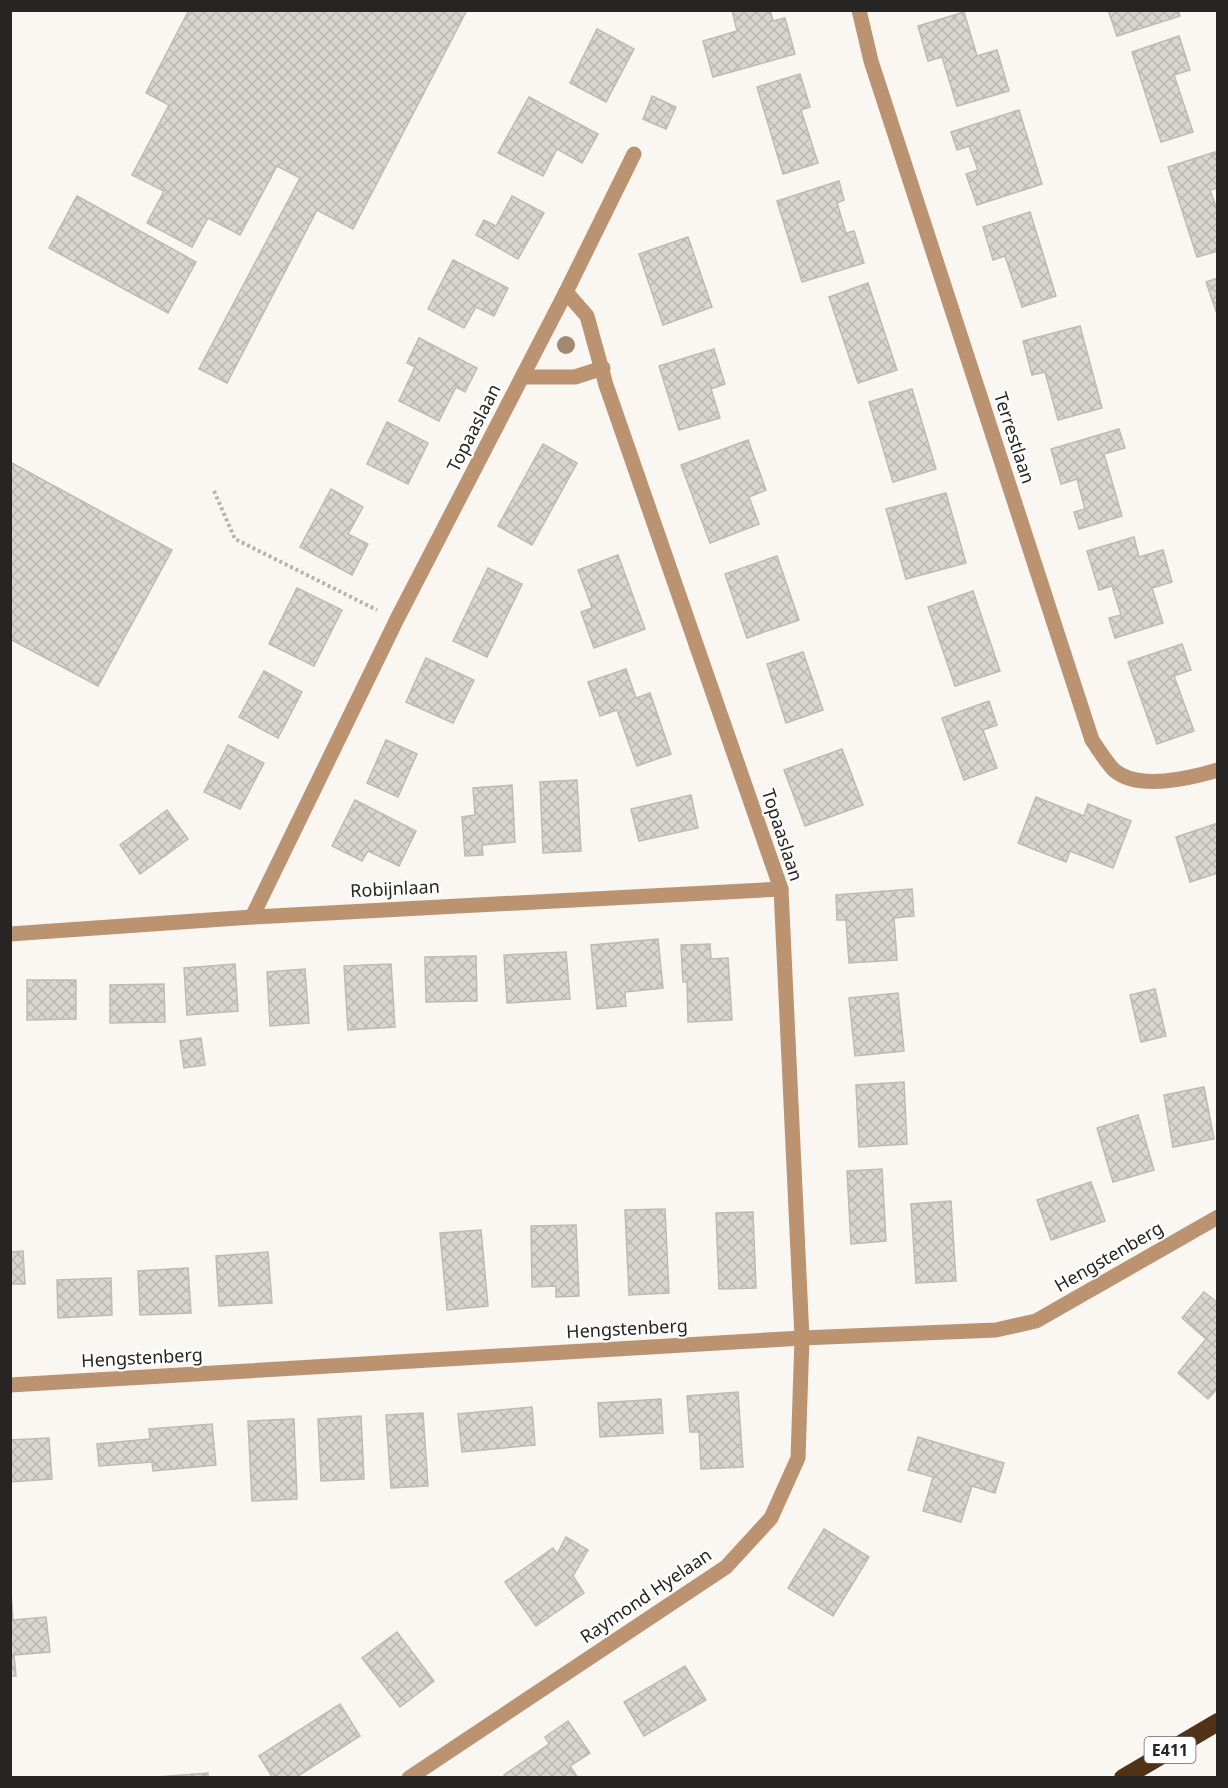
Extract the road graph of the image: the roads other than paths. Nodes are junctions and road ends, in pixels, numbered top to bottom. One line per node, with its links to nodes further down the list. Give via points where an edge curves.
1 (859, 10): 6 (street, Terrestlaan, via 871,61 1092,740 1116,771 1143,782 1190,778)
2 (634, 154): 3 (street, Topaaslaan)
3 (566, 292): 4 (street, Topaaslaan, via 587,316); 5 (street, Topaaslaan)
4 (603, 368): 5 (street, Topaaslaan, via 575,377); 7 (street, Topaaslaan)
5 (522, 377): 8 (street, Topaaslaan, via 397,619)
6 (1218, 770)
7 (781, 889): 8 (street, Robijnlaan); 11 (street, Topaaslaan)
8 (252, 916): 9 (street, Robijnlaan)
9 (10, 933)
10 (1218, 1216): 11 (street, Hengstenberg, via 1036,1321 996,1330)
11 (802, 1338): 12 (street, Hengstenberg); 14 (street, Raymond Hyelaan, via 798,1458 771,1518 726,1567)
12 (10, 1385)
13 (1218, 1722): 15 (highway, E411)
14 (409, 1778)
15 (1123, 1778)

